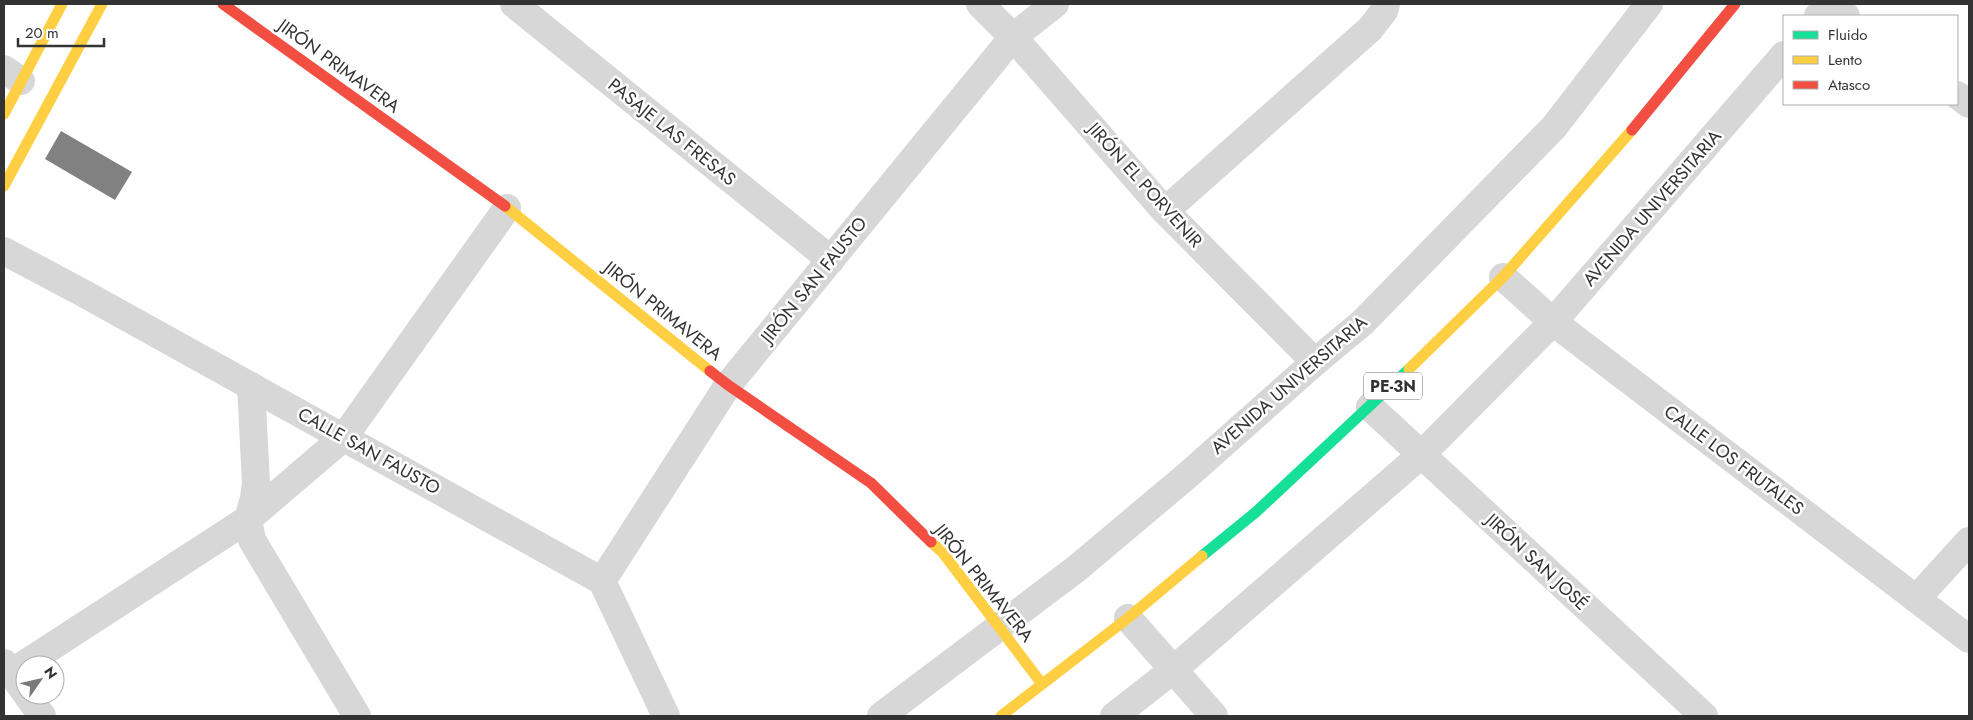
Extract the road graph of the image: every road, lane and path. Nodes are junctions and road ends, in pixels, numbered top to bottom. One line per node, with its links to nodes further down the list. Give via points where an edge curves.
1 (62, 4): 15 (main road)
2 (102, 4): 19 (main road)
3 (223, 4): 20 (main road, JIRÓN PRIMAVERA)
4 (514, 4): 23 (street, PASAJE LAS FRESAS)
5 (980, 4): 13 (street, JIRÓN EL PORVENIR)
6 (1055, 4): 13 (street, JIRÓN SAN FAUSTO)
7 (1386, 4): 21 (street, via 1370,29)
8 (1649, 4): 26 (street, AVENIDA UNIVERSITARIA, via 1554,127 1362,323)
9 (1735, 4): 24 (main road, PE-3N, via 1631,131)
10 (1829, 4): 11 (street); 12 (street)
11 (1819, 15)
12 (1845, 15)
13 (1013, 37): 21 (street, JIRÓN EL PORVENIR); 23 (street, JIRÓN SAN FAUSTO)
14 (1783, 56): 25 (street, AVENIDA UNIVERSITARIA)
15 (13, 75): 18 (main road)
16 (1958, 96): 17 (street)
17 (1969, 104)
18 (4, 114)
19 (4, 186)
20 (507, 208): 28 (main road, JIRÓN PRIMAVERA); 30 (street)
21 (1165, 211): 26 (street, JIRÓN EL PORVENIR)
22 (4, 251): 27 (street, CALLE SAN FAUSTO)
23 (830, 260): 28 (street, JIRÓN SAN FAUSTO)
24 (1503, 277): 25 (street, CALLE LOS FRUTALES); 29 (main road, PE-3N)
25 (1553, 322): 31 (street, AVENIDA UNIVERSITARIA); 35 (street, CALLE LOS FRUTALES)
26 (1315, 362): 37 (street, AVENIDA UNIVERSITARIA, via 1076,569)
27 (251, 386): 30 (street, CALLE SAN FAUSTO); 32 (street, via 256,483)
28 (728, 386): 34 (street, JIRÓN SAN FAUSTO); 37 (main road, JIRÓN PRIMAVERA, via 871,483 943,553)
29 (1370, 407): 31 (street, JIRÓN SAN JOSÉ); 36 (main road, PE-3N, via 1256,512)
30 (344, 437): 32 (street); 34 (street, CALLE SAN FAUSTO)
31 (1421, 455): 40 (street, AVENIDA UNIVERSITARIA); 50 (street, JIRÓN SAN JOSÉ)
32 (248, 519): 39 (street); 44 (street, via 257,550)
33 (1969, 541): 35 (street)
34 (602, 581): 45 (street)
35 (1916, 598): 38 (street, CALLE LOS FRUTALES)
36 (1128, 618): 40 (street); 41 (main road, PE-3N)
37 (999, 628): 41 (main road, JIRÓN PRIMAVERA); 46 (street, AVENIDA UNIVERSITARIA)
38 (1969, 638)
39 (54, 655)
40 (1173, 670): 48 (street, AVENIDA UNIVERSITARIA); 49 (street)
41 (1042, 684): 47 (main road, PE-3N)
42 (34, 705): 43 (street)
43 (42, 716)
44 (357, 716)
45 (666, 716)
46 (881, 716)
47 (1001, 716)
48 (1114, 716)
49 (1214, 716)
50 (1704, 716)

